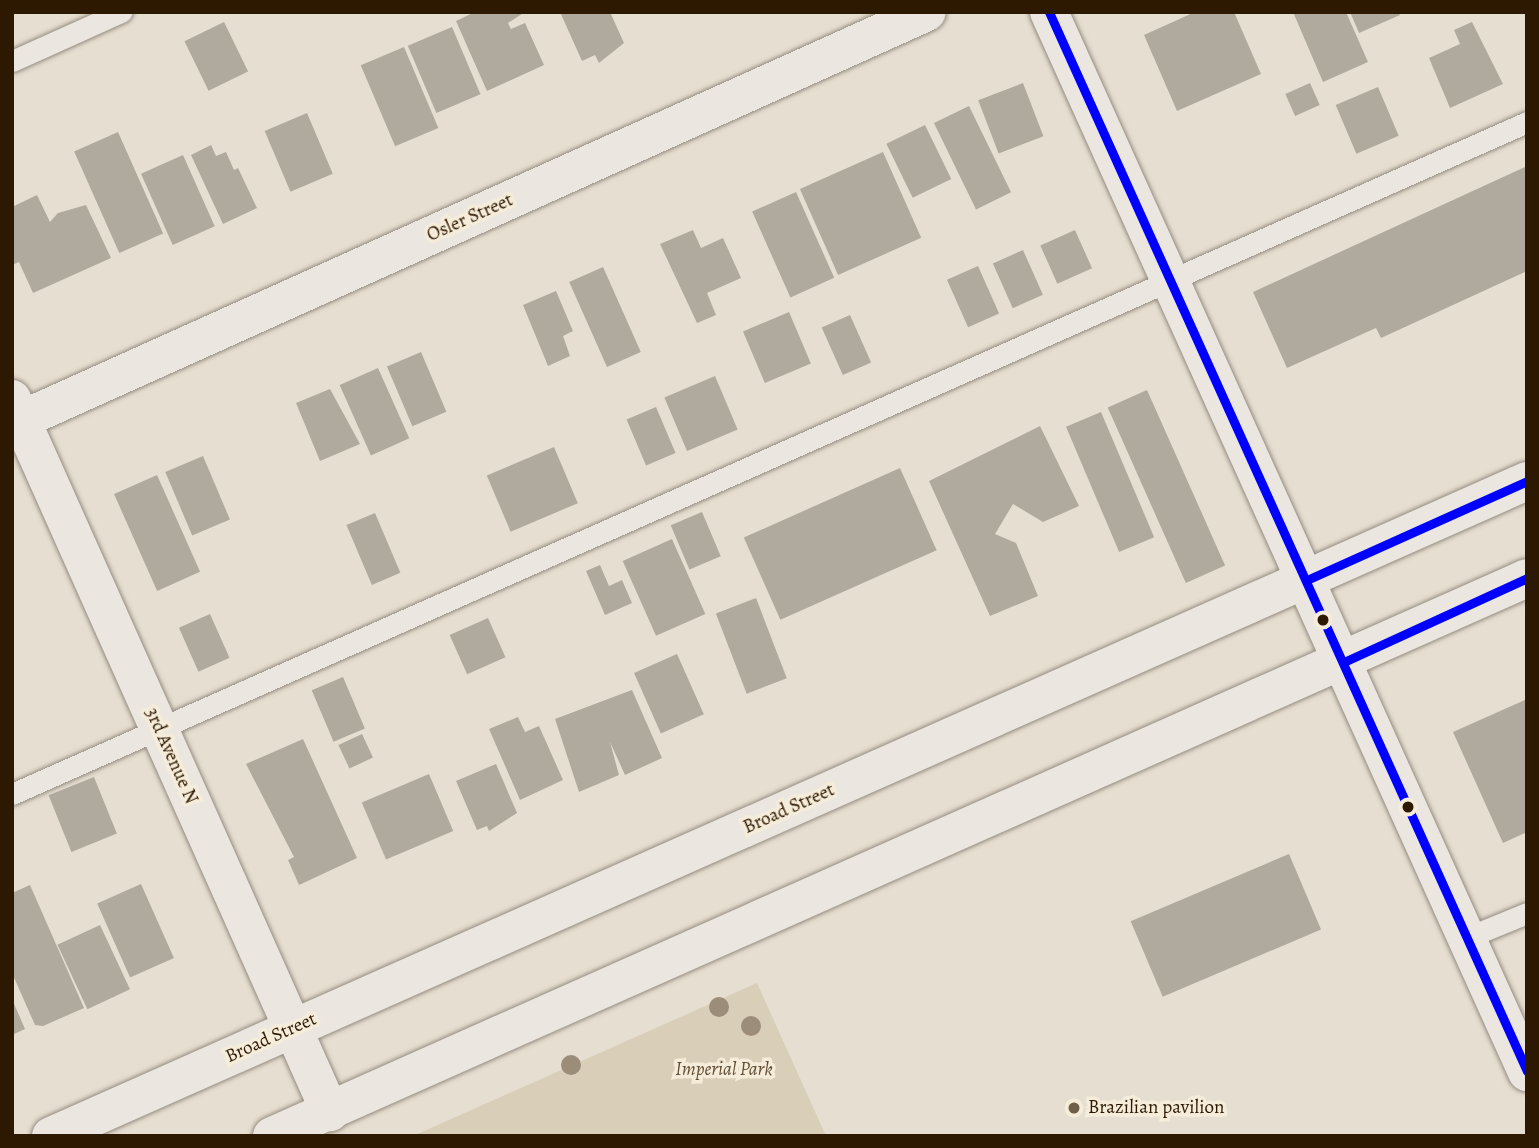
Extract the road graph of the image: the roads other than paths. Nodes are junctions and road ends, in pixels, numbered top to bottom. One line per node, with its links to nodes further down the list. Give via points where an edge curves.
1 (121, 12): 4 (lane)
2 (927, 12): 7 (main road, Osler Street)
3 (1049, 12): 6 (main road)
4 (12, 61)
5 (1527, 122): 6 (lane)
6 (1170, 283): 10 (main road); 12 (lane)
7 (15, 414): 12 (main road, 3rd Avenue N)
8 (1527, 481): 10 (main road, Broad Street)
9 (1527, 578): 11 (main road)
10 (1309, 579): 11 (main road); 16 (main road, Broad Street)
11 (1346, 660): 15 (main road); 18 (main road)
12 (159, 728): 13 (lane); 16 (main road, 3rd Avenue N)
13 (12, 794)
14 (1527, 913): 15 (lane)
15 (1466, 938): 17 (main road)
16 (292, 1029): 18 (main road, 3rd Avenue N); 19 (main road, Broad Street)
17 (1527, 1072)
18 (330, 1112): 20 (main road)
19 (51, 1136)
20 (272, 1136)

